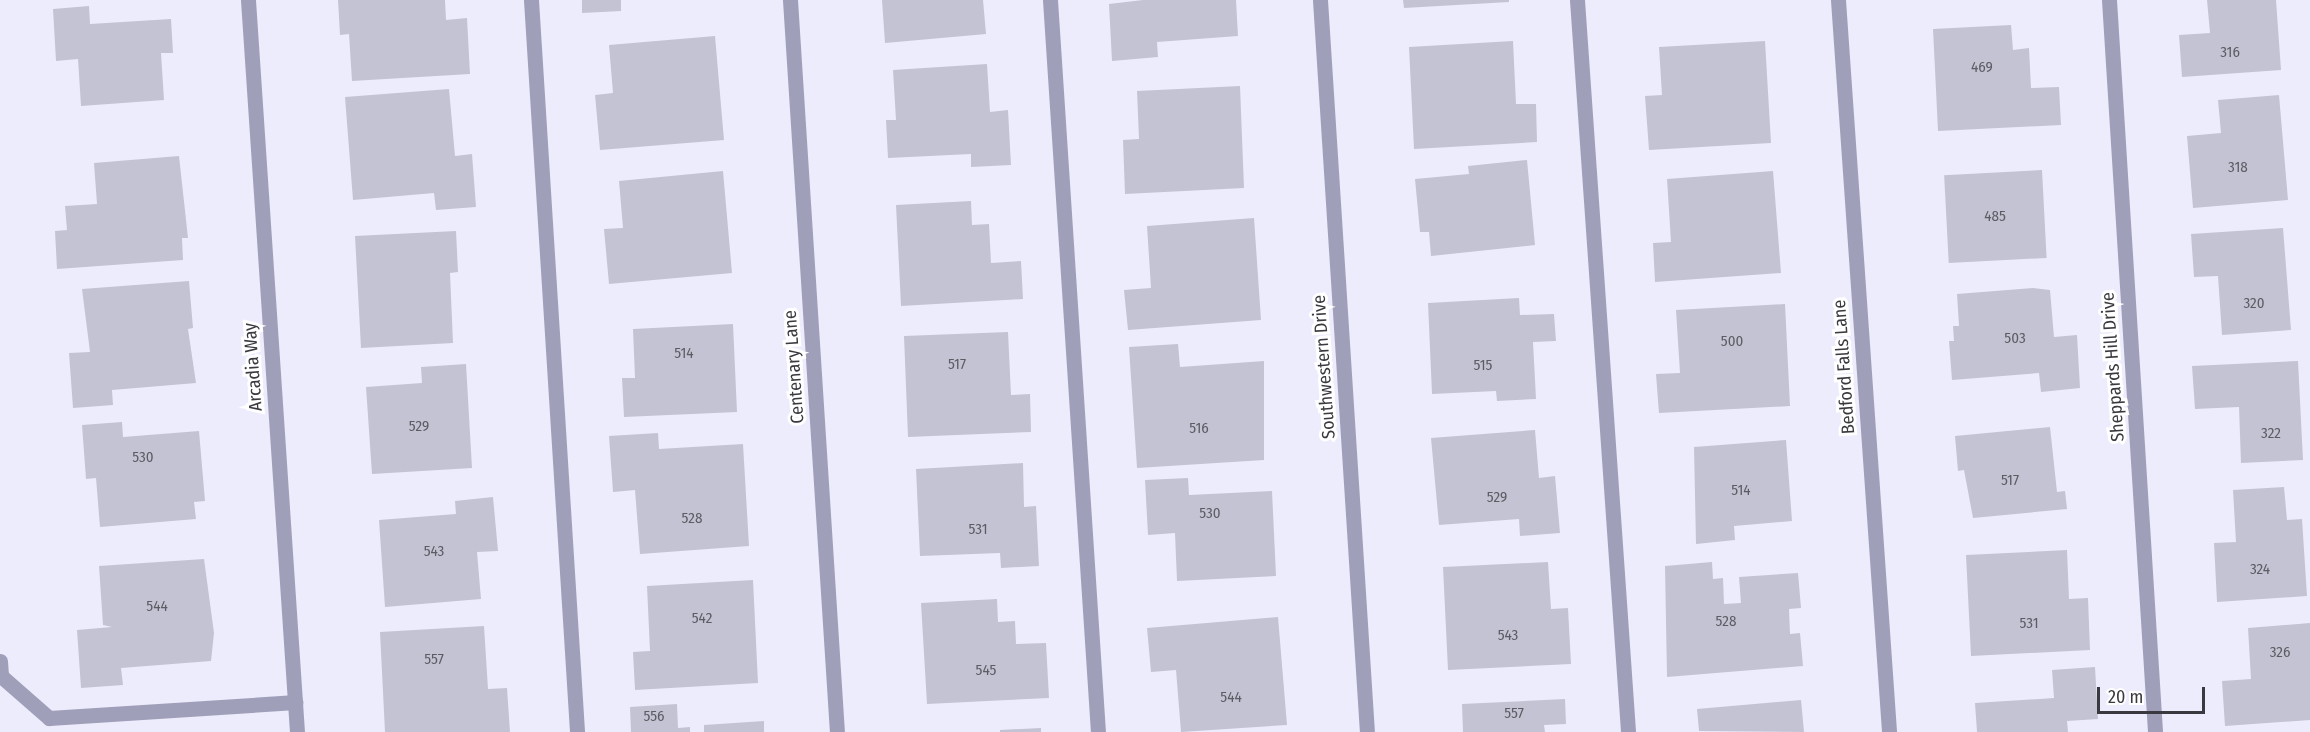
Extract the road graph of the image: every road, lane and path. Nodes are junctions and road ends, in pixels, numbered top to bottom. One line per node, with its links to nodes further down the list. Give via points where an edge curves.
1 (248, 0): 10 (street, Arcadia Way)
2 (531, 0): 12 (street)
3 (790, 0): 13 (street, Centenary Lane)
4 (1050, 0): 14 (street)
5 (1320, 0): 15 (street, Southwestern Drive)
6 (1577, 0): 16 (street)
7 (1838, 0): 17 (street, Bedford Falls Lane)
8 (2109, 0): 18 (street, Sheppards Hill Drive)
9 (0, 661): 10 (street, via 1,676 49,718)
10 (295, 702): 11 (street, Arcadia Way)
11 (297, 732)
12 (576, 732)
13 (837, 732)
14 (1098, 732)
15 (1367, 732)
16 (1628, 732)
17 (1889, 732)
18 (2155, 732)

